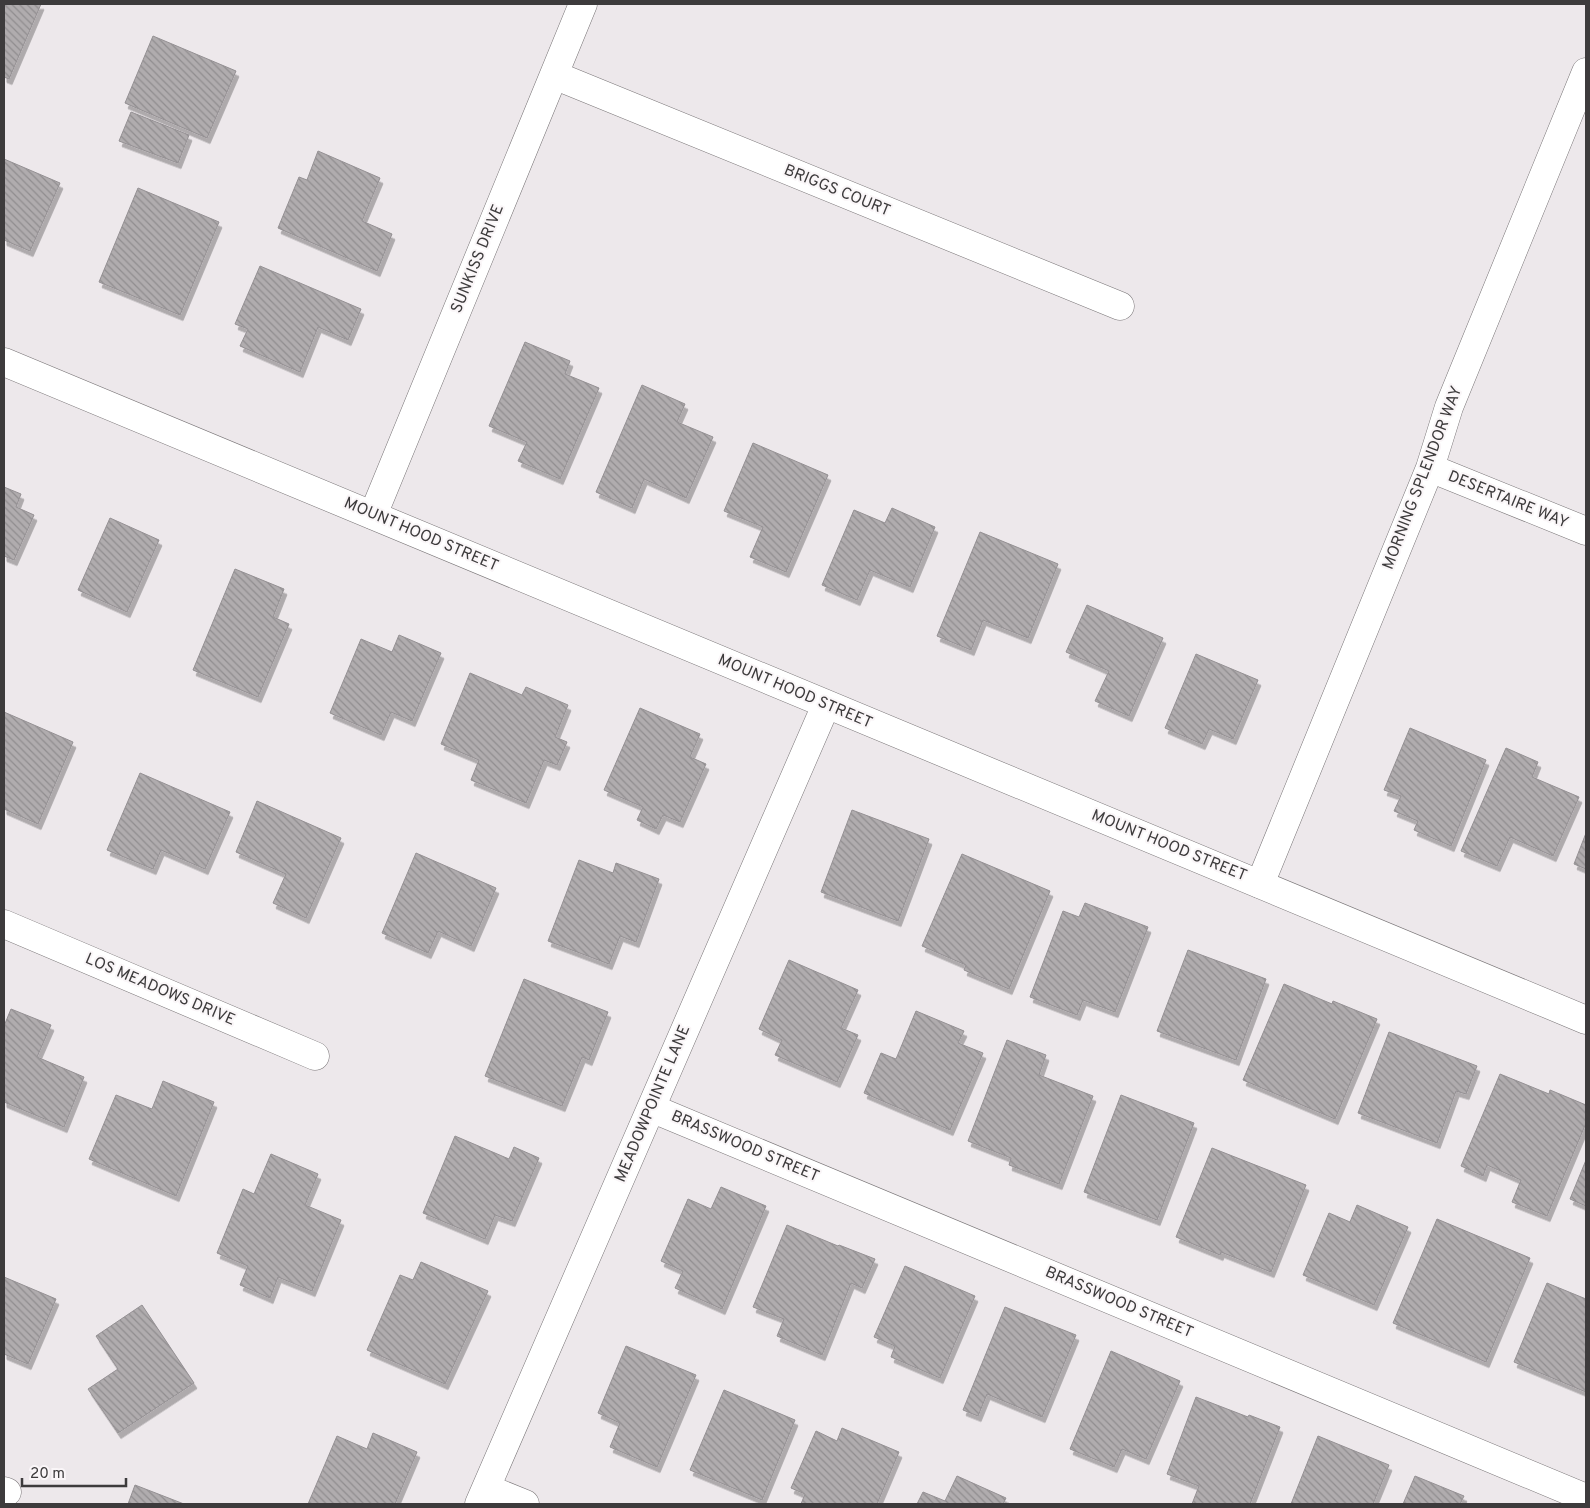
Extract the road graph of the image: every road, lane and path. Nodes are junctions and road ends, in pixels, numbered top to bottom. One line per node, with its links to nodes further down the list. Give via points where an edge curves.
1 (584, 4): 3 (street, SUNKISS DRIVE)
2 (1586, 72): 6 (street, MORNING SPLENDOR WAY, via 1449,407)
3 (554, 75): 4 (street, BRIGGS COURT); 7 (street, SUNKISS DRIVE)
4 (1120, 306)
5 (4, 362): 7 (street, MOUNT HOOD STREET)
6 (1430, 468): 8 (street, DESERTAIRE WAY); 10 (street, MORNING SPLENDOR WAY)
7 (373, 515): 9 (street, MOUNT HOOD STREET)
8 (1586, 531)
9 (826, 705): 10 (street, MOUNT HOOD STREET); 14 (street, MEADOWPOINTE LANE)
10 (1260, 884): 12 (street, MOUNT HOOD STREET)
11 (4, 924): 13 (street, LOS MEADOWS DRIVE)
12 (1586, 1020)
13 (315, 1056)
14 (651, 1108): 15 (street, MEADOWPOINTE LANE); 16 (street, BRASSWOOD STREET)
15 (483, 1496): 17 (street)
16 (1586, 1498)
17 (525, 1504)

